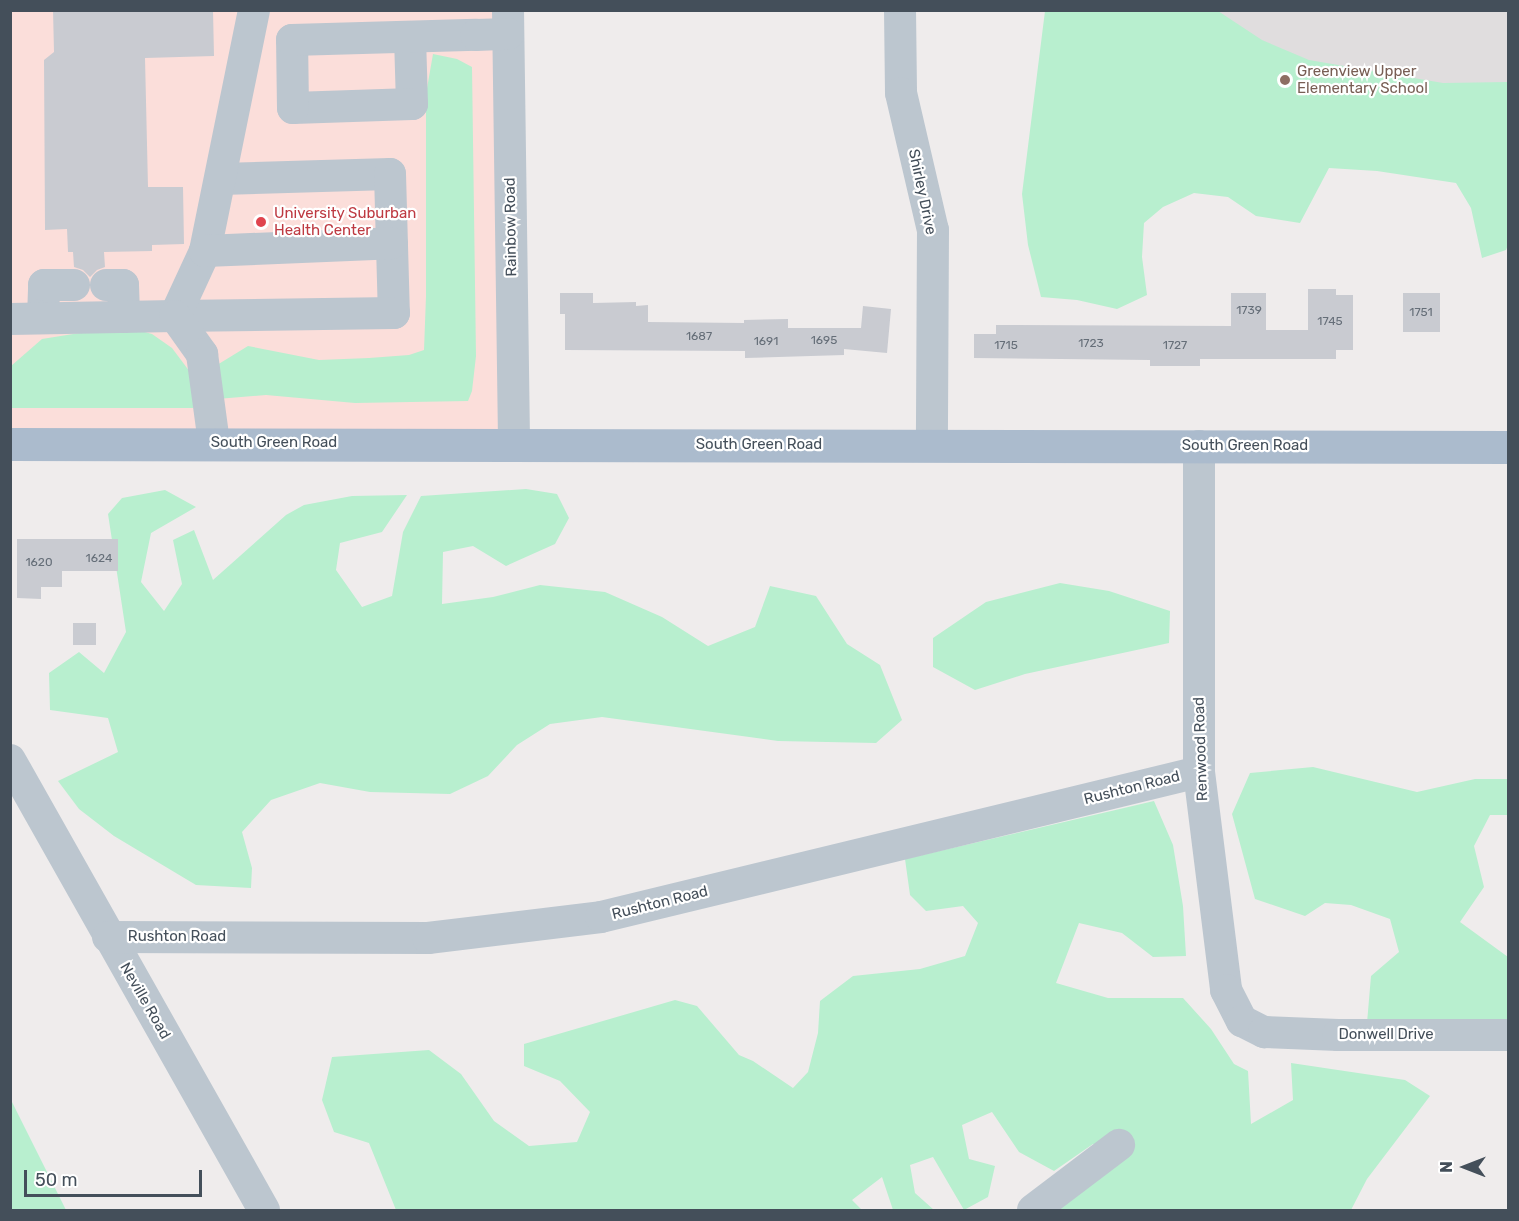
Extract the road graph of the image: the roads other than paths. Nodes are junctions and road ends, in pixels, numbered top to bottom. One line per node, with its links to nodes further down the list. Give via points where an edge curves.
1 (254, 10): 5 (street)
2 (900, 10): 17 (street, Shirley Drive, via 900,93 933,230)
3 (508, 22): 4 (street); 15 (street, Rainbow Road)
4 (410, 37)
5 (221, 179): 6 (street, via 390,174); 7 (street)
6 (392, 243): 7 (street); 11 (street, via 394,313)
7 (205, 251): 11 (street)
8 (74, 285): 12 (street, via 44,285)
9 (106, 285): 10 (street, via 123,285)
10 (124, 316): 11 (street); 12 (street)
11 (175, 316): 14 (street, via 202,354)
12 (43, 318): 13 (street)
13 (10, 319)
14 (214, 443): 15 (main road, South Green Road); 16 (main road, South Green Road)
15 (514, 443): 17 (main road, South Green Road)
16 (10, 444)
17 (932, 446): 18 (main road, South Green Road)
18 (1199, 446): 19 (main road, South Green Road); 21 (street, Renwood Road)
19 (1509, 447)
20 (10, 760): 22 (street, Neville Road)
21 (1199, 772): 22 (street, Rushton Road, via 601,917 428,938); 23 (street, Renwood Road, via 1226,990 1242,1020)
22 (108, 937): 26 (street, Neville Road)
23 (1264, 1032): 24 (street, Donwell Drive)
24 (1509, 1035)
25 (1119, 1145): 27 (street)
26 (264, 1210)
27 (1033, 1210)

